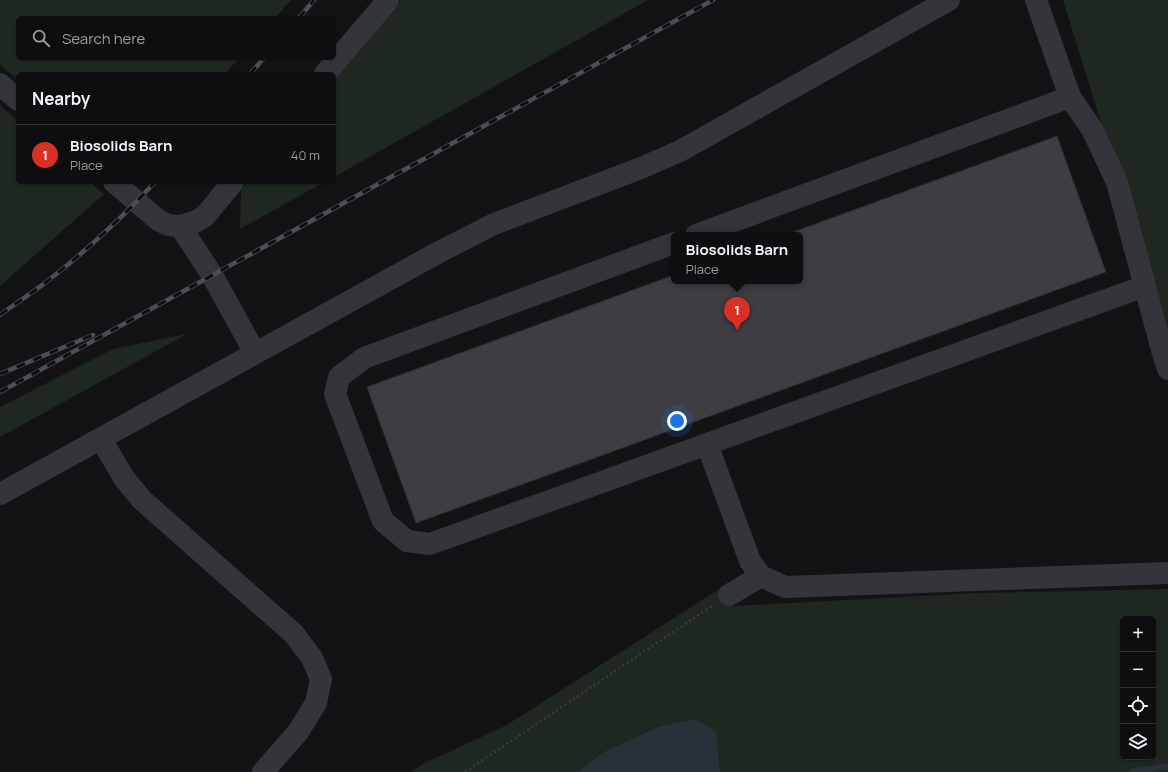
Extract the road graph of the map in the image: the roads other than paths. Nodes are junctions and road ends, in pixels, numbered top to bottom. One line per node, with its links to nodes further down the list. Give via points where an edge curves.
1 (388, 0): 4 (street)
2 (949, 0): 14 (street, via 680,151 494,224)
3 (1036, 0): 6 (street)
4 (327, 72)
5 (0, 84): 7 (street)
6 (1070, 97): 11 (street); 13 (street, via 1092,129 1117,182)
7 (16, 98)
8 (116, 184): 10 (street, via 158,220 168,225)
9 (231, 184): 10 (street, via 205,216)
10 (180, 226): 14 (street, via 212,275)
11 (704, 232)
12 (671, 244): 17 (street, via 364,358 339,377 335,394 383,521 407,541 430,544)
13 (1145, 286): 15 (street); 17 (street)
14 (255, 353): 16 (street)
15 (1168, 369)
16 (101, 439): 18 (street); 22 (street, via 124,478 142,500 294,634 312,658 321,679 316,703 298,732)
17 (707, 444): 20 (street, via 750,561)
18 (0, 494)
19 (1168, 573): 20 (street, via 784,587)
20 (761, 576): 21 (street)
21 (729, 595)
22 (263, 772)

